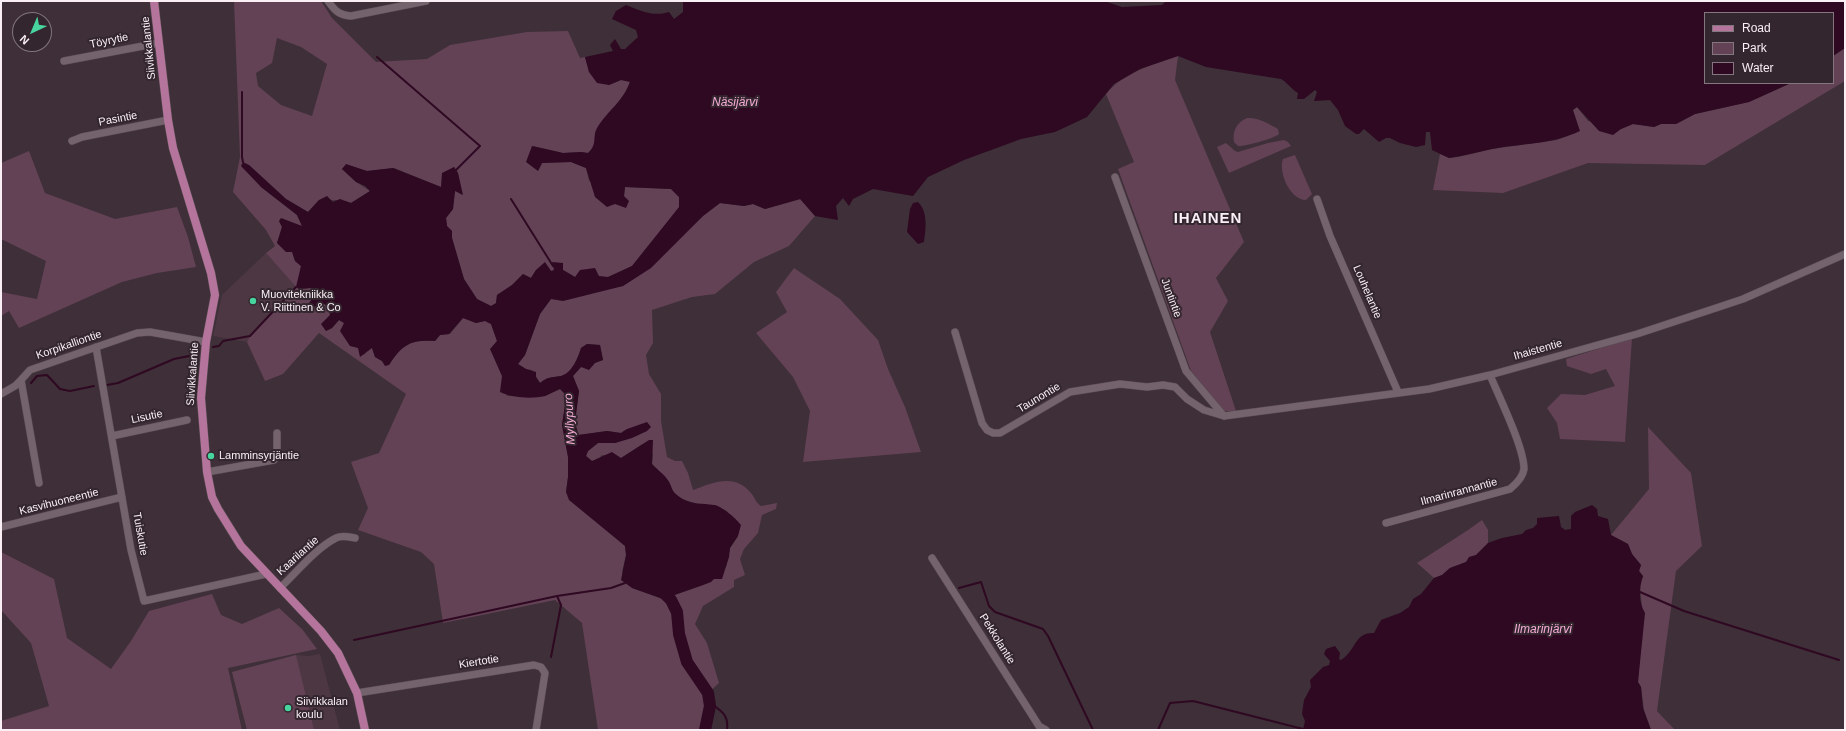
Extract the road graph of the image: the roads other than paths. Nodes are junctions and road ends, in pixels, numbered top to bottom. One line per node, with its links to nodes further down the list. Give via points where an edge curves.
1 (154, 1): 4 (main road, Siivikkalantie)
2 (328, 1): 3 (street, via 336,12 351,16)
3 (426, 1)
4 (159, 42): 5 (street, Töyrytie); 6 (main road, Siivikkalantie)
5 (64, 61)
6 (168, 120): 7 (street, Pasintie); 12 (main road, Siivikkalantie, via 178,169 214,285 215,295)
7 (72, 140)
8 (1115, 177): 18 (street, Juntintie, via 1186,371)
9 (1317, 199): 16 (street, Louhelantie, via 1330,236)
10 (1845, 254): 14 (street, Ihaistentie, via 1743,299 1637,334)
11 (955, 332): 18 (street, Taunontie, via 982,423 993,433 1015,425 1070,392 1120,384 1175,387 1204,410)
12 (206, 342): 13 (street, Korpikalliontie, via 143,332); 22 (main road, Siivikkalantie, via 201,398)
13 (96, 347): 15 (street, Korpikalliontie, via 38,366); 21 (street, Tuiskutie)
14 (1490, 375): 16 (street, Ihaistentie, via 1429,389); 25 (street, Ilmarinrannantie, via 1522,454 1524,470 1518,482 1510,489)
15 (21, 380): 17 (street, Korpikalliontie); 23 (street)
16 (1398, 392): 18 (street, Ihaistentie)
17 (1, 394)
18 (1224, 416)
19 (187, 420): 21 (street, Lisutie)
20 (277, 433): 22 (street, via 277,452 274,460)
21 (112, 436): 24 (street, Tuiskutie)
22 (207, 472): 29 (main road, Siivikkalantie, via 212,497 218,509 241,546)
23 (39, 483)
24 (122, 497): 26 (street, Kasvihuoneentie); 29 (street, Tuiskutie, via 135,569 144,601)
25 (1386, 523)
26 (1, 527)
27 (355, 538): 30 (street, Kaarilantie, via 336,538)
28 (932, 558): 34 (street, Pekkolantie, via 1039,726)
29 (266, 574): 30 (main road, Siivikkalantie)
30 (280, 588): 31 (main road, Siivikkalantie, via 330,643 347,671)
31 (356, 693): 32 (main road, Siivikkalantie); 33 (street, Kiertotie, via 534,665 541,667 545,673)
32 (365, 730)
33 (536, 730)
34 (1046, 730)

